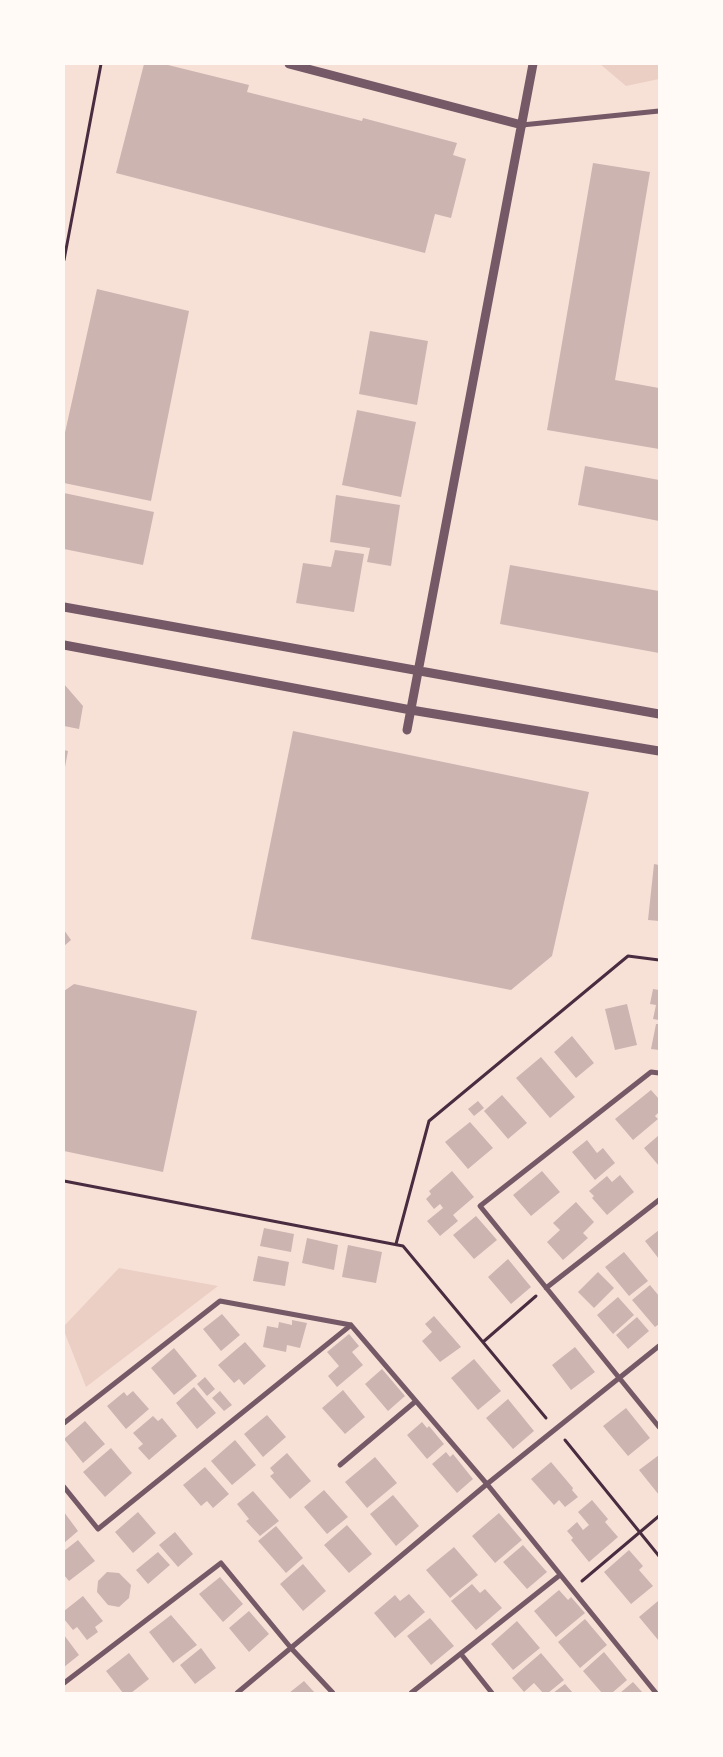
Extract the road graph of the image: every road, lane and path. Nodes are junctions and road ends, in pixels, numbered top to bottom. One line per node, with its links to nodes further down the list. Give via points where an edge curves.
1 (101, 64): 6 (path)
2 (289, 64): 5 (street)
3 (534, 64): 5 (street)
4 (659, 111): 5 (street)
5 (522, 125): 9 (street)
6 (64, 260)
7 (64, 606): 9 (street)
8 (64, 645): 10 (street)
9 (418, 671): 10 (street); 11 (street)
10 (411, 710): 12 (street); 13 (street)
11 (659, 714)
12 (407, 730)
13 (659, 751)
14 (659, 960): 18 (path, via 628,956 429,1121)
15 (659, 1074): 19 (street, via 651,1072 480,1206)
16 (64, 1181): 18 (path)
17 (659, 1200): 19 (street)
18 (396, 1244): 21 (path, via 403,1246)
19 (546, 1288): 21 (path); 23 (street)
20 (351, 1325): 24 (street); 25 (street, via 220,1301); 30 (street, via 98,1529)
21 (483, 1342): 27 (path)
22 (659, 1346): 23 (street)
23 (619, 1378): 26 (street); 27 (street)
24 (416, 1401): 28 (street); 29 (street)
25 (64, 1423)
26 (659, 1427)
27 (556, 1429): 29 (street); 32 (path)
28 (340, 1465)
29 (487, 1484): 34 (street); 36 (street)
30 (64, 1487)
31 (659, 1516): 32 (path)
32 (640, 1532): 33 (path); 35 (path)
33 (659, 1556)
34 (560, 1575): 35 (street); 37 (street)
35 (572, 1590): 43 (street)
36 (292, 1648): 38 (street, via 221,1563); 39 (street); 40 (street)
37 (461, 1654): 41 (street); 42 (street)
38 (64, 1683)
39 (237, 1693)
40 (333, 1693)
41 (411, 1693)
42 (492, 1693)
43 (656, 1693)

